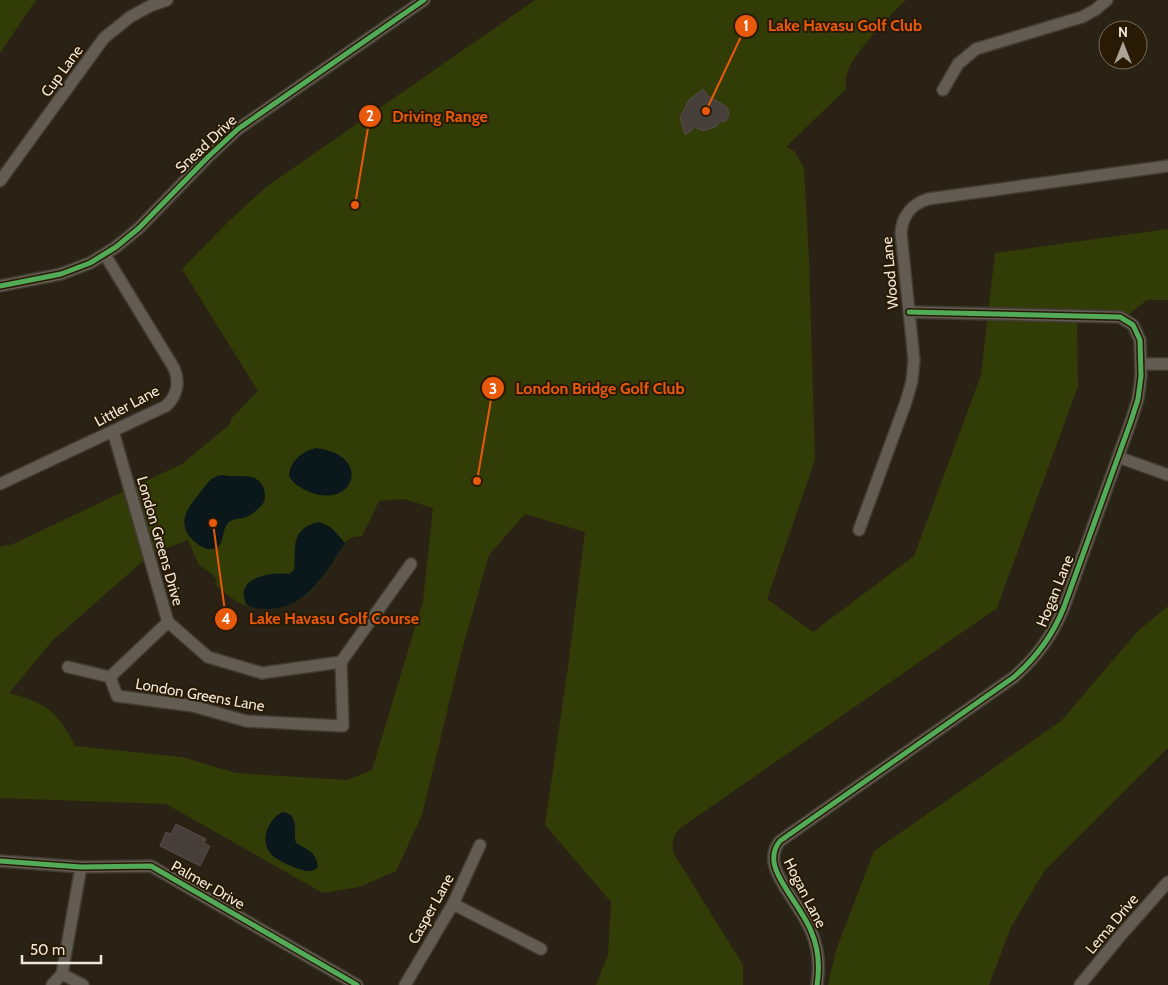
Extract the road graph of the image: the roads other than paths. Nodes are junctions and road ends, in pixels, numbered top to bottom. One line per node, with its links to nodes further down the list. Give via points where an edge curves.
1 (167, 0): 6 (street, Cup Lane, via 130,17 104,38)
2 (424, 0): 7 (street, Snead Drive, via 238,129 139,228)
3 (1107, 0): 4 (street, via 1082,17 976,49 958,64)
4 (943, 90)
5 (1168, 166): 9 (street, Wood Lane, via 918,203 908,212 901,227)
6 (0, 181)
7 (105, 255): 8 (street, Snead Drive, via 61,274); 12 (street, Littler Lane, via 174,368 177,382 174,397 166,406)
8 (0, 286)
9 (909, 312): 10 (street, Hogan Lane, via 1120,317 1139,335); 16 (street, Wood Lane, via 914,360 910,391)
10 (1141, 364): 11 (street); 13 (street, Hogan Lane, via 1138,398)
11 (1168, 364)
12 (113, 431): 15 (street, Littler Lane); 18 (street, London Greens Drive)
13 (1118, 457): 14 (street); 33 (street, Hogan Lane, via 1060,618 1033,660 1014,677 778,844 774,855 775,869 807,921 816,944)
14 (1168, 475)
15 (0, 484)
16 (858, 530)
17 (411, 564): 19 (street)
18 (168, 622): 19 (street, London Greens Drive, via 208,656 262,673); 21 (street, London Greens Lane)
19 (341, 662): 21 (street, London Greens Lane, via 343,726 246,720 193,706 117,696)
20 (68, 667): 21 (street)
21 (110, 677)
22 (480, 845): 26 (street, Casper Lane)
23 (0, 861): 24 (street, Palmer Drive)
24 (81, 866): 28 (street); 31 (street, Palmer Drive, via 151,866)
25 (1168, 882): 34 (street, Lema Drive)
26 (453, 904): 27 (street); 32 (street, Casper Lane)
27 (541, 949)
28 (62, 974): 29 (street); 30 (street)
29 (52, 985)
30 (84, 985)
31 (357, 985)
32 (404, 985)
33 (817, 985)
34 (1080, 985)

